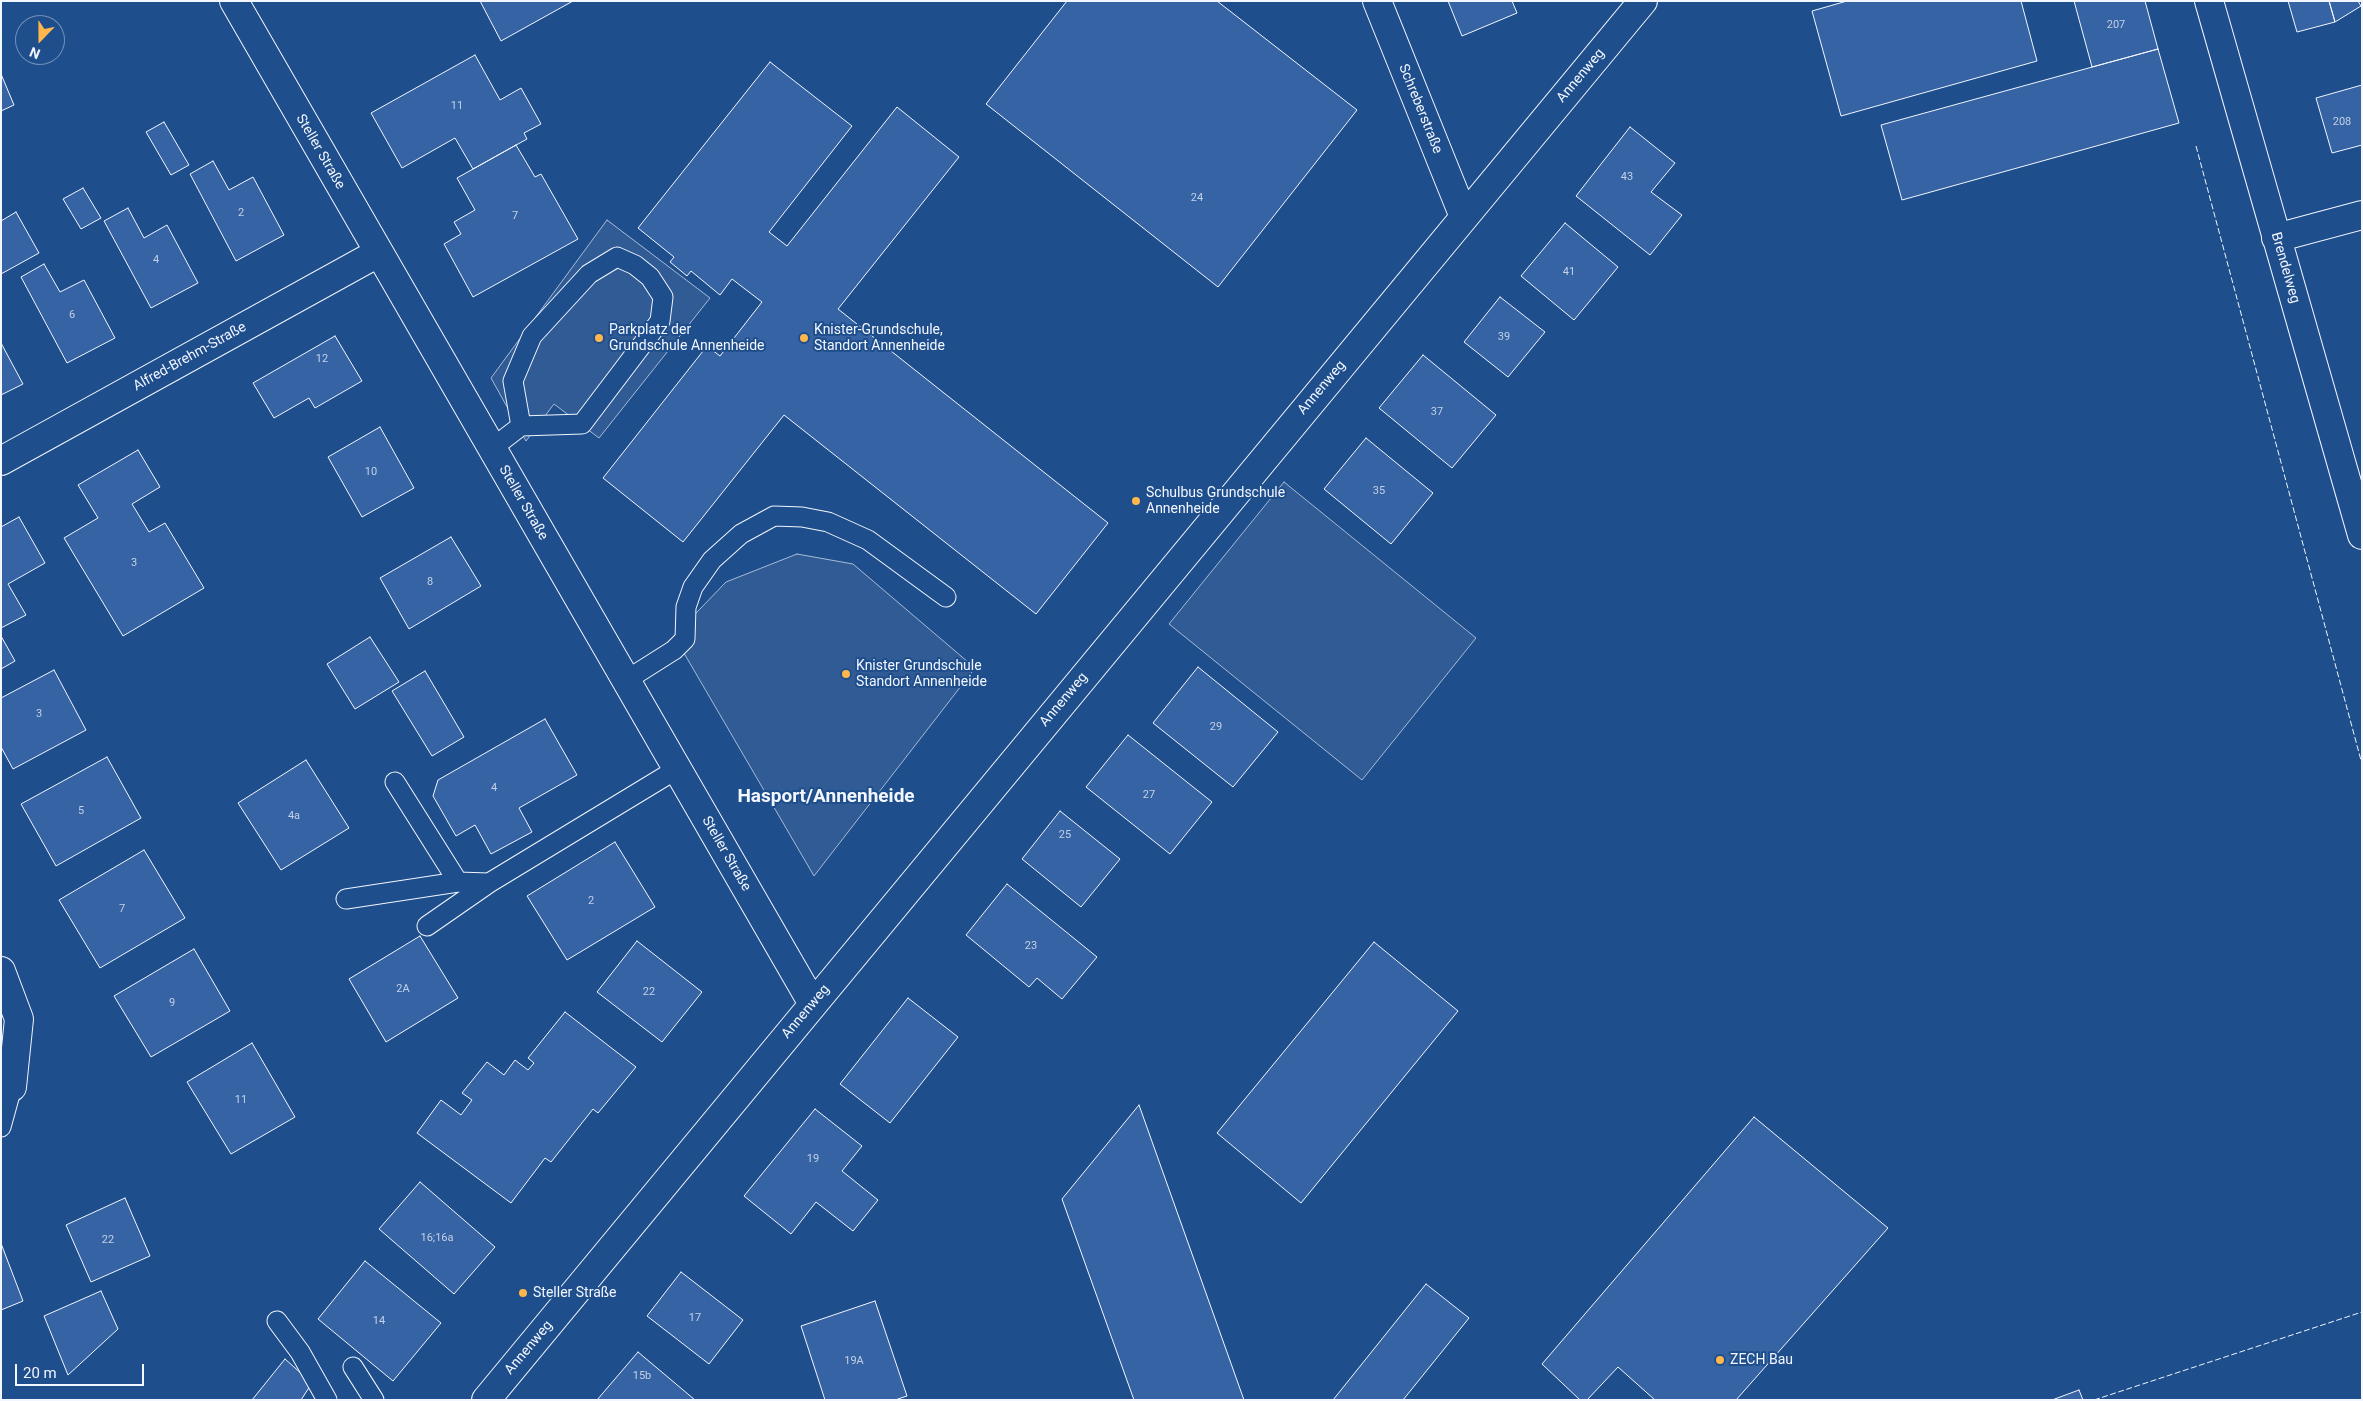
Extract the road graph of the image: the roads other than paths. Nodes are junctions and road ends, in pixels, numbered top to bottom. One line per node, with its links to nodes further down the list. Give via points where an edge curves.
1 (234, 1): 8 (street, Steller Straße)
2 (1377, 1): 6 (street, Schreberstraße)
3 (1643, 1): 6 (street, Annenweg)
4 (2209, 1): 7 (street, Brendelweg)
5 (2362, 215): 7 (street)
6 (1464, 216): 22 (street, Annenweg)
7 (2276, 238): 12 (street, Brendelweg)
8 (378, 253): 10 (street, Steller Straße); 11 (street, Alfred-Brehm-Straße)
9 (521, 426): 9 (lane, via 582,424 660,321 663,297 650,277 635,265 617,257 589,274 532,336 513,381); 10 (lane)
10 (491, 449): 14 (street, Steller Straße)
11 (1, 461)
12 (2362, 535)
13 (946, 597): 14 (lane, via 868,540 828,522 774,516 741,534 712,560 693,588 686,607 685,639 674,650)
14 (626, 681): 15 (street, Steller Straße)
15 (677, 769): 18 (lane); 22 (street, Steller Straße)
16 (395, 782): 17 (lane)
17 (458, 882): 18 (lane); 19 (lane)
18 (489, 883): 20 (lane)
19 (346, 899)
20 (427, 926)
21 (1, 971): 23 (street, via 19,1020)
22 (813, 1004): 29 (street, Annenweg)
23 (12, 1086): 24 (lane)
24 (1, 1127)
25 (277, 1321): 27 (lane, via 300,1352)
26 (353, 1367): 28 (lane)
27 (327, 1400)
28 (374, 1400)
29 (486, 1400)

